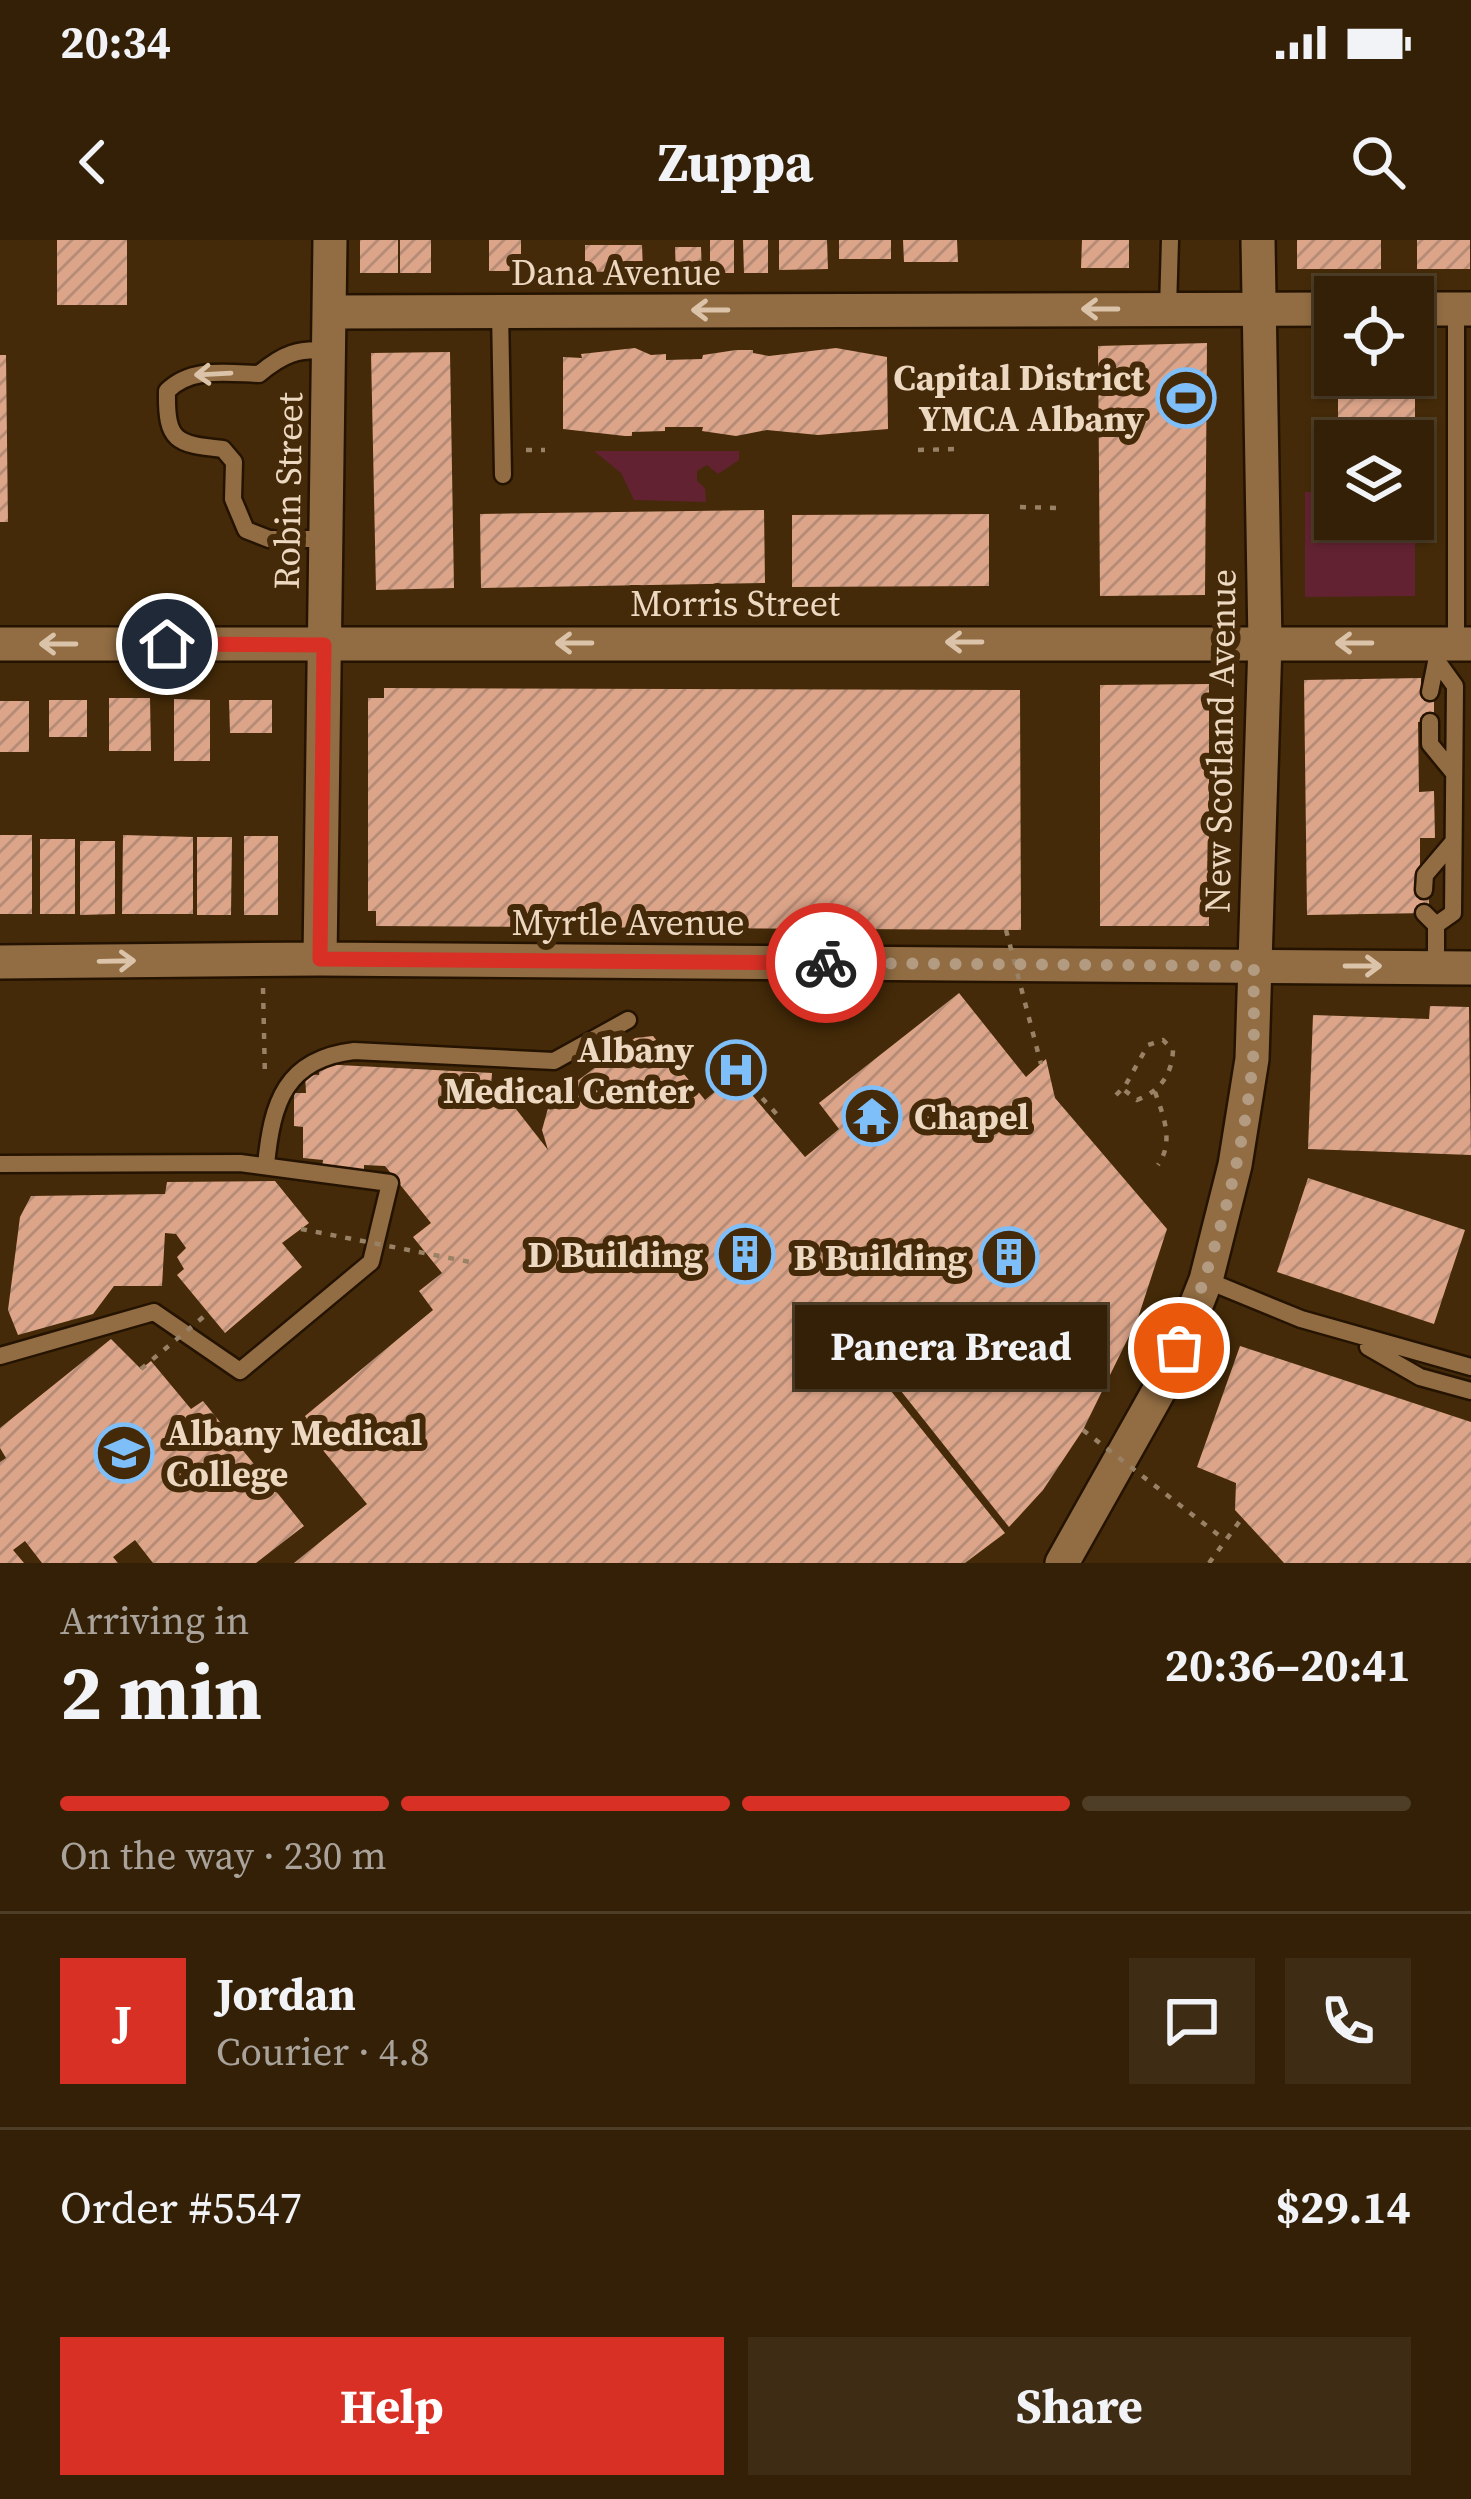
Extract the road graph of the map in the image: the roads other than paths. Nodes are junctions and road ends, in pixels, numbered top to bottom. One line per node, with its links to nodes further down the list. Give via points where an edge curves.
1 (330, 240): 9 (street, Robin Street)
2 (1170, 240): 4 (lane)
3 (1258, 240): 5 (street, New Scotland Avenue)
4 (1168, 309): 5 (street, Dana Avenue); 8 (street, Dana Avenue, one-way to 8)
5 (1258, 309): 6 (street, Dana Avenue); 13 (street, New Scotland Avenue)
6 (1314, 309)
7 (1464, 309): 16 (lane)
8 (500, 311): 9 (street, Dana Avenue); 11 (lane)
9 (330, 312): 10 (street, Robin Street)
10 (329, 351): 12 (street, Robin Street); 12 (lane, one-way to 12, via 302,348 259,374 200,374 167,391 172,436 223,449 234,462 233,500 245,530 269,539)
11 (503, 475)
12 (326, 539): 15 (street, Robin Street)
13 (1265, 643): 15 (street, Morris Street, one-way to 15); 16 (street, Morris Street, one-way to 13); 24 (street, New Scotland Avenue)
14 (0, 644): 15 (street, Morris Street, one-way to 14)
15 (324, 645): 22 (street, Robin Street)
16 (1450, 648): 17 (lane); 19 (lane)
17 (1430, 692)
18 (1430, 722): 19 (lane, via 1430,744)
19 (1454, 773): 20 (lane)
20 (1453, 842): 21 (lane, via 1425,875); 25 (lane, via 1453,913 1430,919)
21 (1424, 890)
22 (320, 959): 23 (street, Myrtle Avenue, one-way to 22); 24 (street, Myrtle Avenue)
23 (0, 962)
24 (1254, 966): 25 (street, Myrtle Avenue, one-way to 25); 30 (street, New Scotland Avenue, via 1252,1059)
25 (1436, 967): 26 (street, Myrtle Avenue)
26 (1471, 968)
27 (628, 1020): 29 (lane, via 554,1061 323,1054 284,1091)
28 (0, 1164): 29 (lane)
29 (266, 1165): 32 (lane, via 389,1183 371,1262 240,1371 154,1312)
30 (1206, 1280): 31 (lane); 35 (street, New Scotland Avenue, via 1170,1371)
31 (1344, 1333): 33 (lane); 34 (lane, via 1420,1377)
32 (0, 1356)
33 (1471, 1367)
34 (1471, 1391)
35 (1062, 1563)

